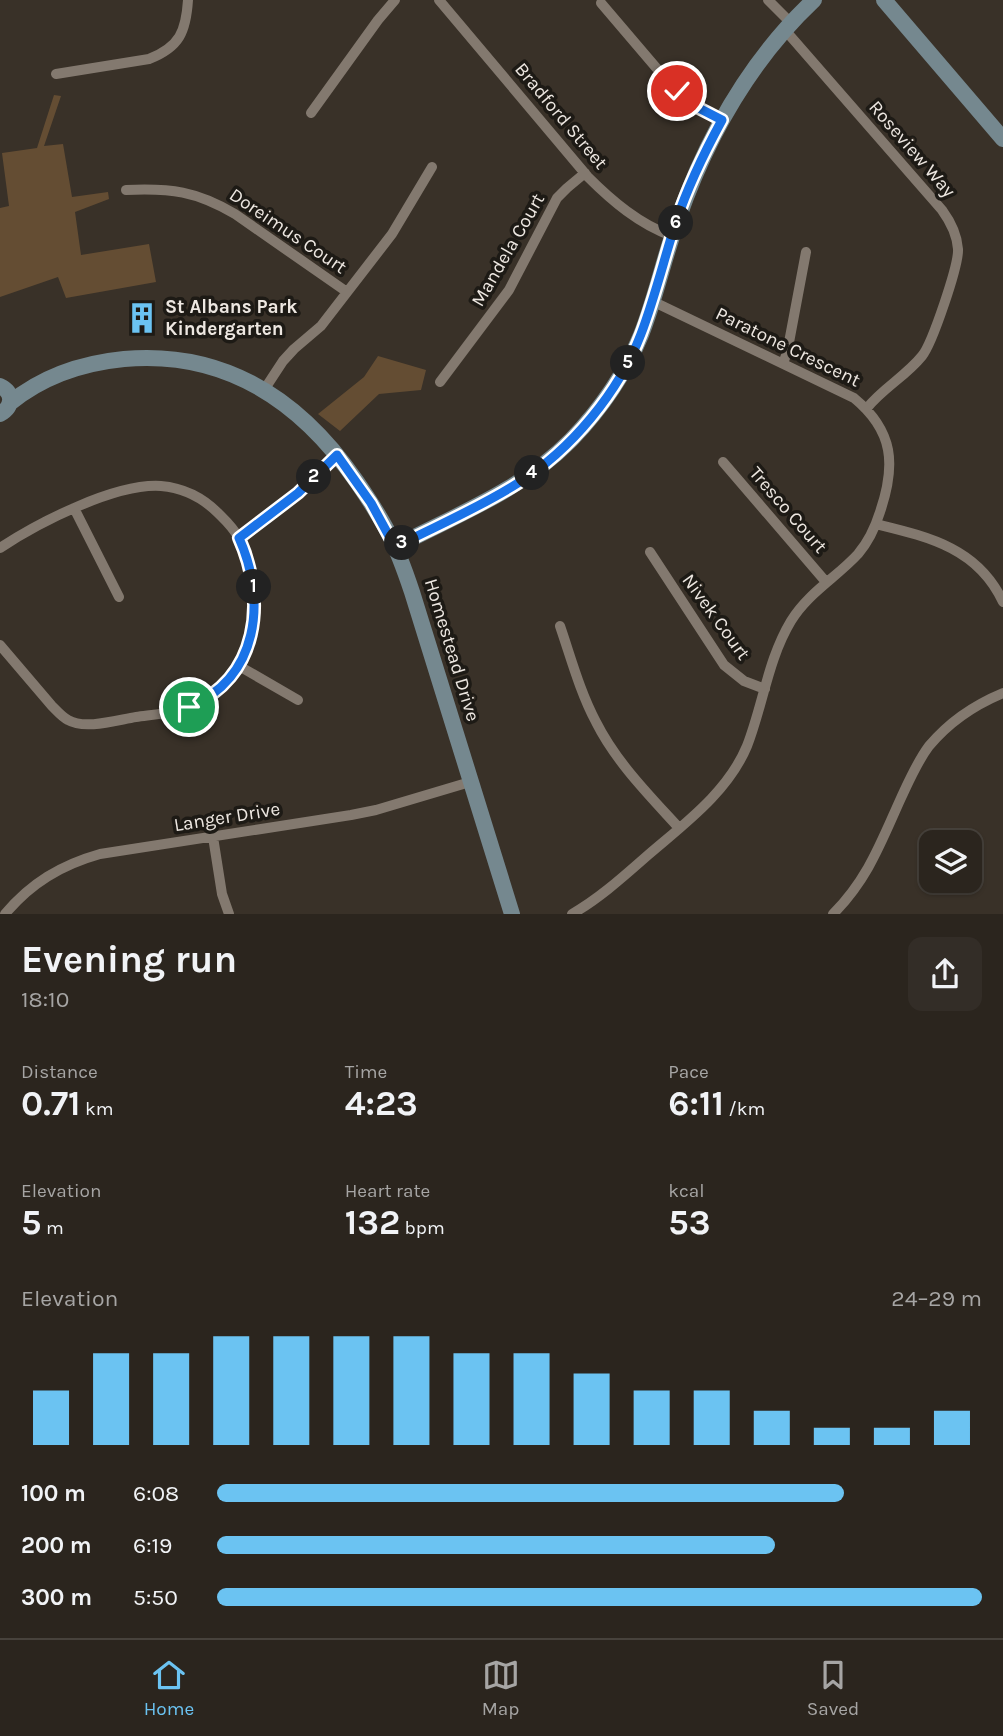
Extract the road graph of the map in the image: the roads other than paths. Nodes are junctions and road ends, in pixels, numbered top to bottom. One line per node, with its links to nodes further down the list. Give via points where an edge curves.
1 (188, 0): 9 (street, via 181,34 163,54)
2 (395, 0): 10 (street)
3 (439, 0): 14 (street, Bradford Street)
4 (768, 0): 8 (street, Roseview Way)
5 (814, 0): 8 (street)
6 (884, 0): 12 (street)
7 (601, 4): 11 (street, via 682,96)
8 (788, 26): 11 (street); 24 (street, Roseview Way, via 942,209 957,241 955,271 925,352)
9 (56, 74)
10 (311, 113)
11 (722, 120): 16 (street, via 694,176)
12 (1003, 139)
13 (432, 167): 18 (street, via 393,234)
14 (585, 173): 16 (street, Bradford Street, via 644,224); 21 (street, Mandela Court, via 557,198 509,290)
15 (126, 190): 18 (street, Doreimus Court, via 169,190 216,203)
16 (672, 236): 19 (street)
17 (806, 252): 20 (street)
18 (347, 292): 22 (street, via 321,326 283,361)
19 (652, 301): 20 (street, Paratone Crescent); 30 (street, via 630,360 571,440 518,483)
20 (783, 363): 24 (street, Paratone Crescent)
21 (440, 382)
22 (264, 390): 23 (street, Homestead Drive, via 202,364 158,358 110,360); 25 (street, Homestead Drive, via 315,429)
23 (4, 397)
24 (867, 408): 28 (street, Paratone Crescent, via 883,431 891,468)
25 (337, 455): 29 (street, via 292,498); 30 (street, Homestead Drive)
26 (723, 462): 33 (street, Tresco Court)
27 (74, 508): 29 (street, via 136,488 174,488 200,498); 31 (street); 35 (street)
28 (877, 524): 33 (street, Paratone Crescent, via 859,552); 34 (street, via 929,537 956,550)
29 (239, 538): 39 (street, via 255,597 251,635)
30 (395, 547): 43 (street, Homestead Drive)
31 (0, 548)
32 (650, 552): 40 (street, Nivek Court, via 724,665 744,681)
33 (826, 582): 40 (street, Paratone Crescent, via 792,620)
34 (1000, 588): 36 (street)
35 (119, 597)
36 (1003, 602)
37 (559, 626): 44 (street, via 589,708 607,741)
38 (0, 645): 39 (street, via 60,714 83,725 201,703)
39 (239, 666): 42 (street)
40 (765, 689): 44 (street, Paratone Crescent, via 734,770)
41 (1003, 693): 50 (street, via 956,719 929,747 866,872)
42 (298, 700)
43 (470, 782): 45 (street, Langer Drive, via 351,816); 48 (street, Homestead Drive)
44 (679, 828): 49 (street, Paratone Crescent, via 610,888)
45 (213, 837): 46 (street, Langer Drive, via 77,861 36,882); 47 (street)
46 (5, 914)
47 (229, 914)
48 (512, 914)
49 (572, 914)
50 (832, 914)

